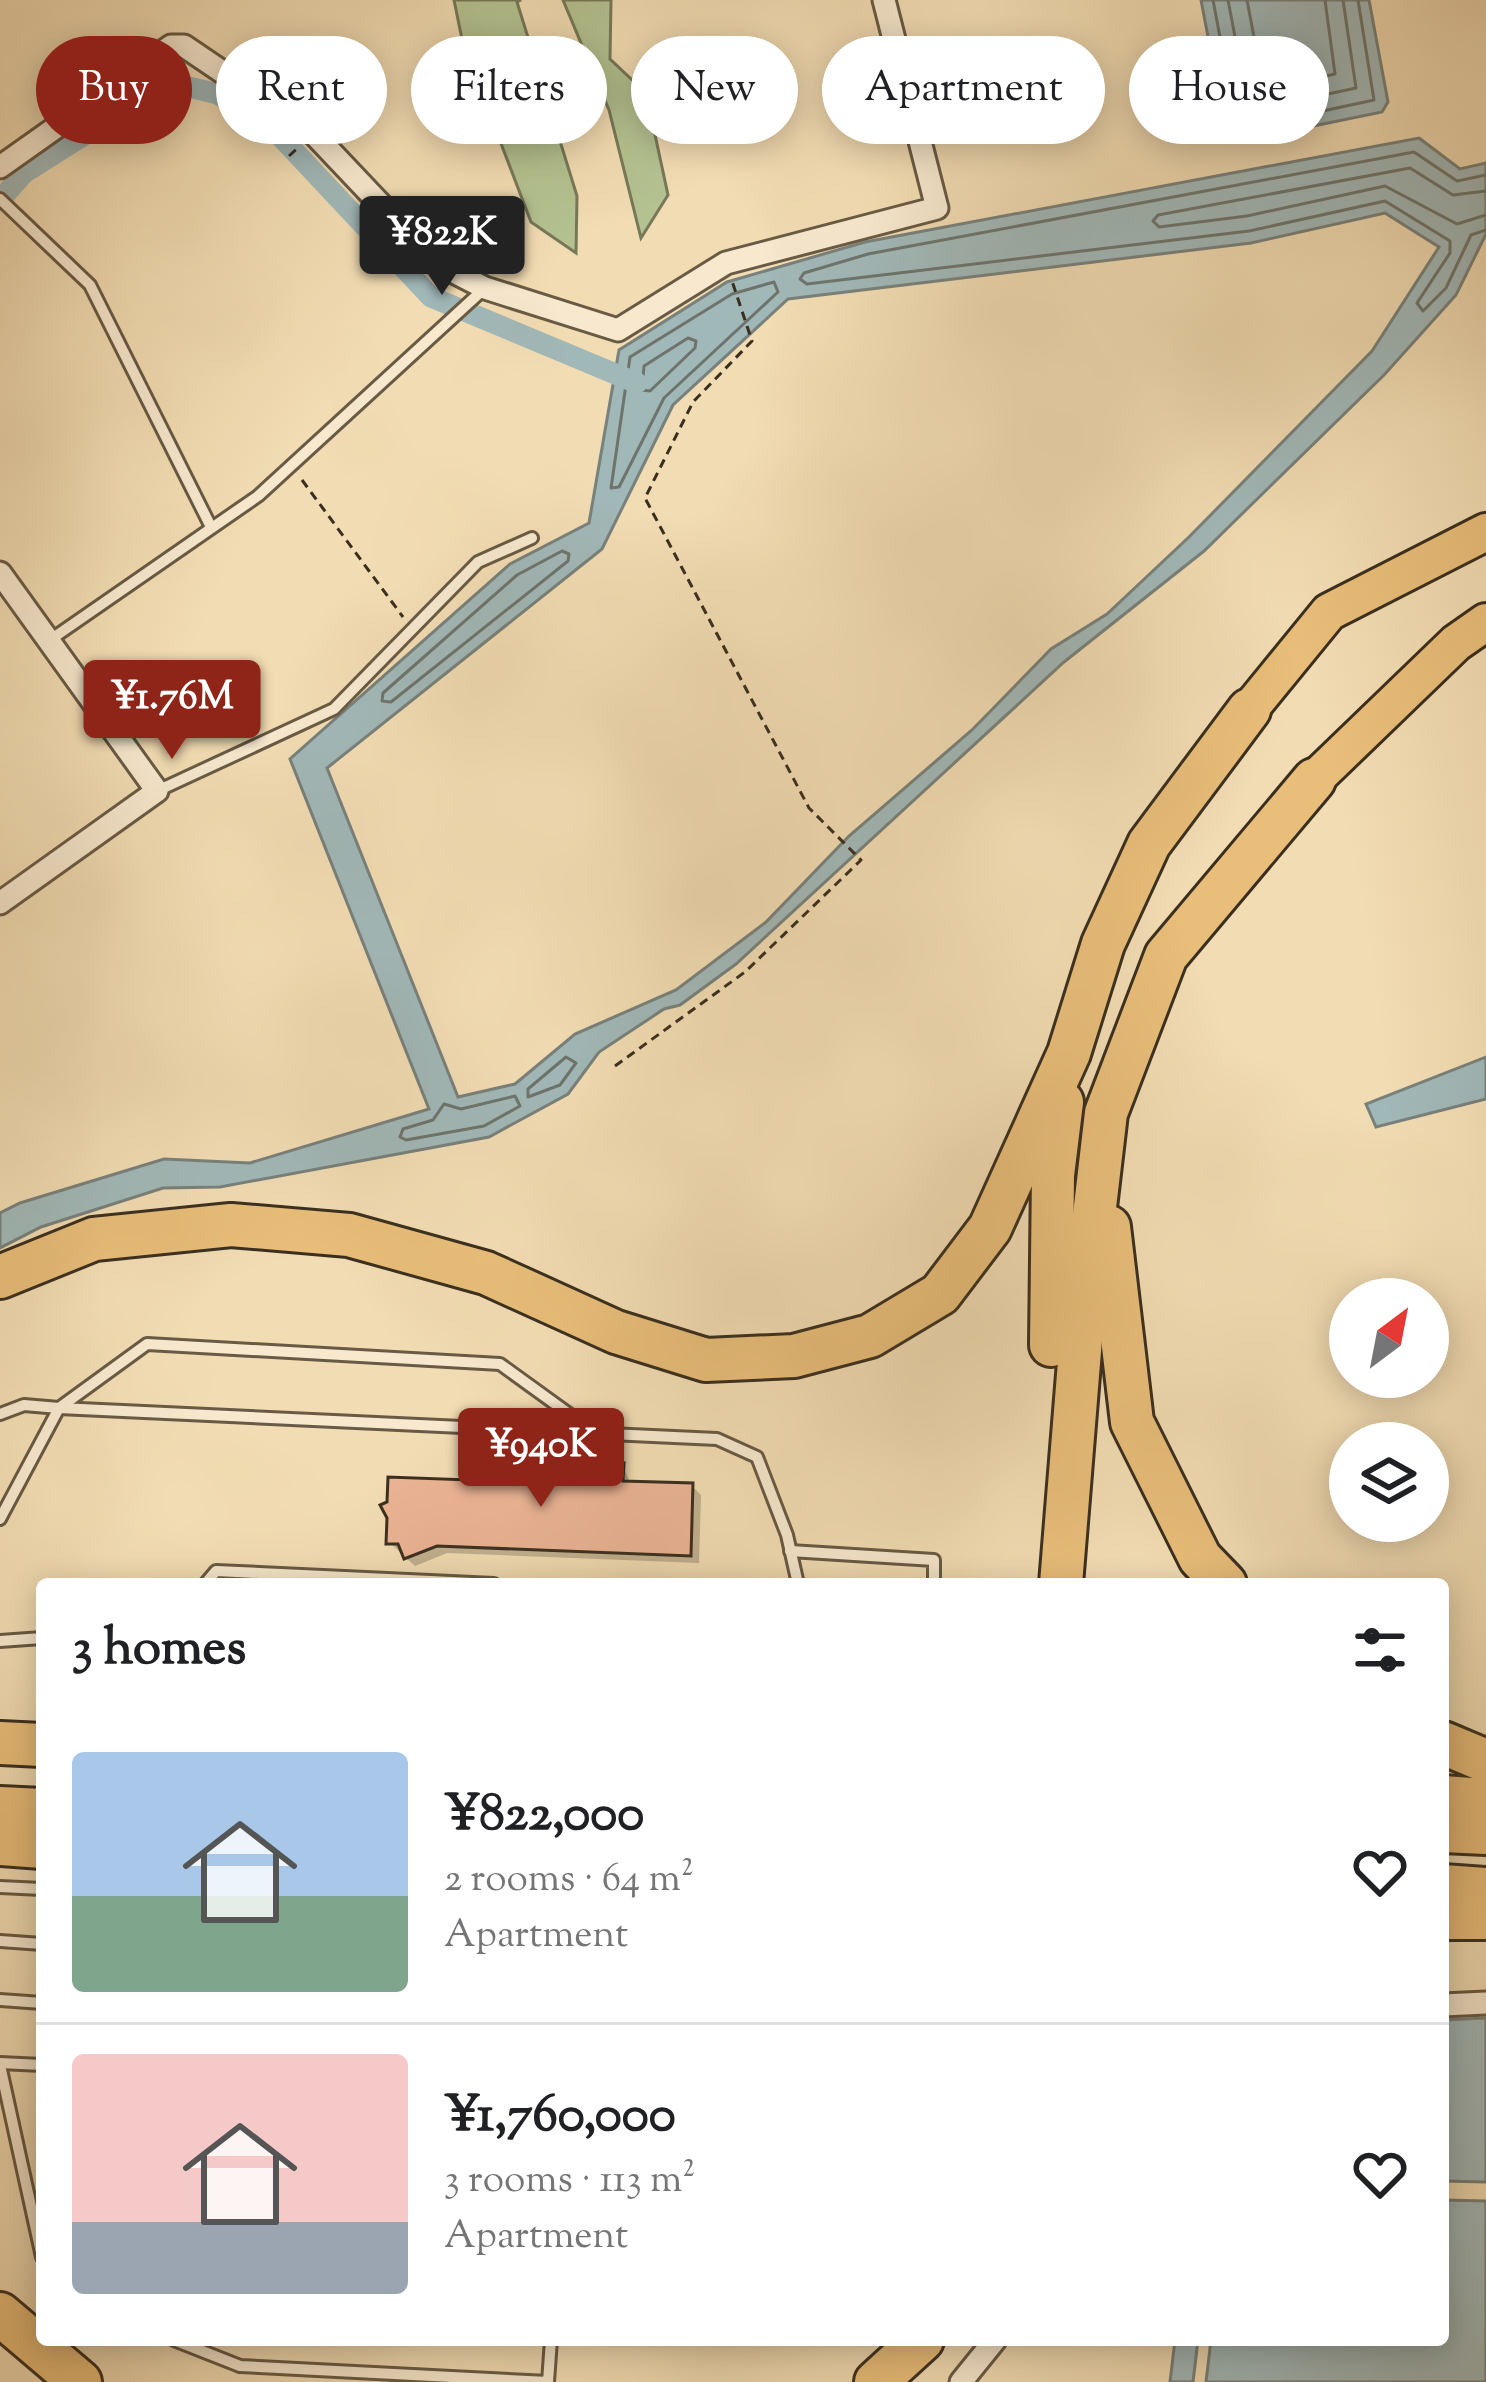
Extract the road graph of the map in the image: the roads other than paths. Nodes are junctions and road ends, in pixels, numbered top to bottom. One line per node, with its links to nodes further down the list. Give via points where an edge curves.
1 (884, 0): 4 (street, via 937,208 726,263 618,330)
2 (0, 167): 4 (street, via 171,46 184,46 314,134 436,263)
3 (0, 199): 5 (lane, via 90,285)
4 (484, 288): 5 (lane, via 292,465)
5 (212, 527): 10 (lane)
6 (532, 538): 13 (lane, via 478,562 334,709)
7 (1471, 538): 11 (main road, via 1329,612)
8 (0, 573): 10 (street)
9 (1486, 622): 12 (main road)
10 (49, 640): 13 (street)
11 (1249, 710): 15 (highway, via 1149,844 1102,944)
12 (1314, 780): 16 (highway, via 1166,956 1106,1113)
13 (158, 791): 14 (street)
14 (0, 903)
15 (1069, 1053): 17 (highway, via 990,1228 940,1294 870,1336 794,1356 706,1360 616,1331 486,1273 349,1235 231,1225 94,1239); 27 (highway, via 1052,1175 1055,1293)
16 (1102, 1154): 28 (highway); 29 (highway, via 1132,1422 1200,1558)
17 (0, 1277)
18 (59, 1408): 19 (lane, via 24,1405); 20 (lane); 20 (lane, via 147,1344 500,1364); 21 (lane)
19 (0, 1414)
20 (597, 1434): 22 (lane, via 717,1439 757,1457)
21 (0, 1519)
22 (790, 1551): 25 (lane); 26 (lane, via 934,1560)
23 (210, 1578): 24 (lane, via 216,1571)
24 (363, 1578)
25 (797, 1578)
26 (934, 1578)
27 (1032, 1578)
28 (1061, 1578)
29 (1220, 1578)
30 (36, 1638): 31 (lane)
31 (0, 1641)
32 (0, 1717): 33 (highway)
33 (36, 1720)
34 (0, 1743): 35 (highway)
35 (36, 1745)
36 (1449, 1746): 37 (highway)
37 (1486, 1761)
38 (1449, 1797): 39 (highway)
39 (1486, 1799)
40 (0, 1808): 41 (highway)
41 (36, 1810)
42 (1449, 1831): 43 (highway)
43 (1486, 1833)
44 (0, 1844): 45 (highway)
45 (36, 1846)
46 (1449, 1886): 49 (highway)
47 (0, 1887): 48 (lane)
48 (36, 1889)
49 (1486, 1889)
50 (1449, 1918): 51 (highway)
51 (1486, 1918)
52 (0, 1942): 53 (lane)
53 (36, 1944)
54 (0, 2000): 55 (lane)
55 (36, 2003)
56 (1486, 2003): 57 (street)
57 (1449, 2005)
58 (0, 2064): 59 (lane); 60 (lane)
59 (36, 2066)
60 (36, 2220)
61 (0, 2314): 63 (highway)
62 (0, 2342): 69 (street)
63 (36, 2345)
64 (38, 2346): 70 (highway)
65 (189, 2346): 66 (lane, via 240,2366 548,2382)
66 (551, 2346)
67 (916, 2346): 71 (highway)
68 (990, 2346): 72 (street)
69 (58, 2382)
70 (80, 2382)
71 (877, 2382)
72 (961, 2382)

